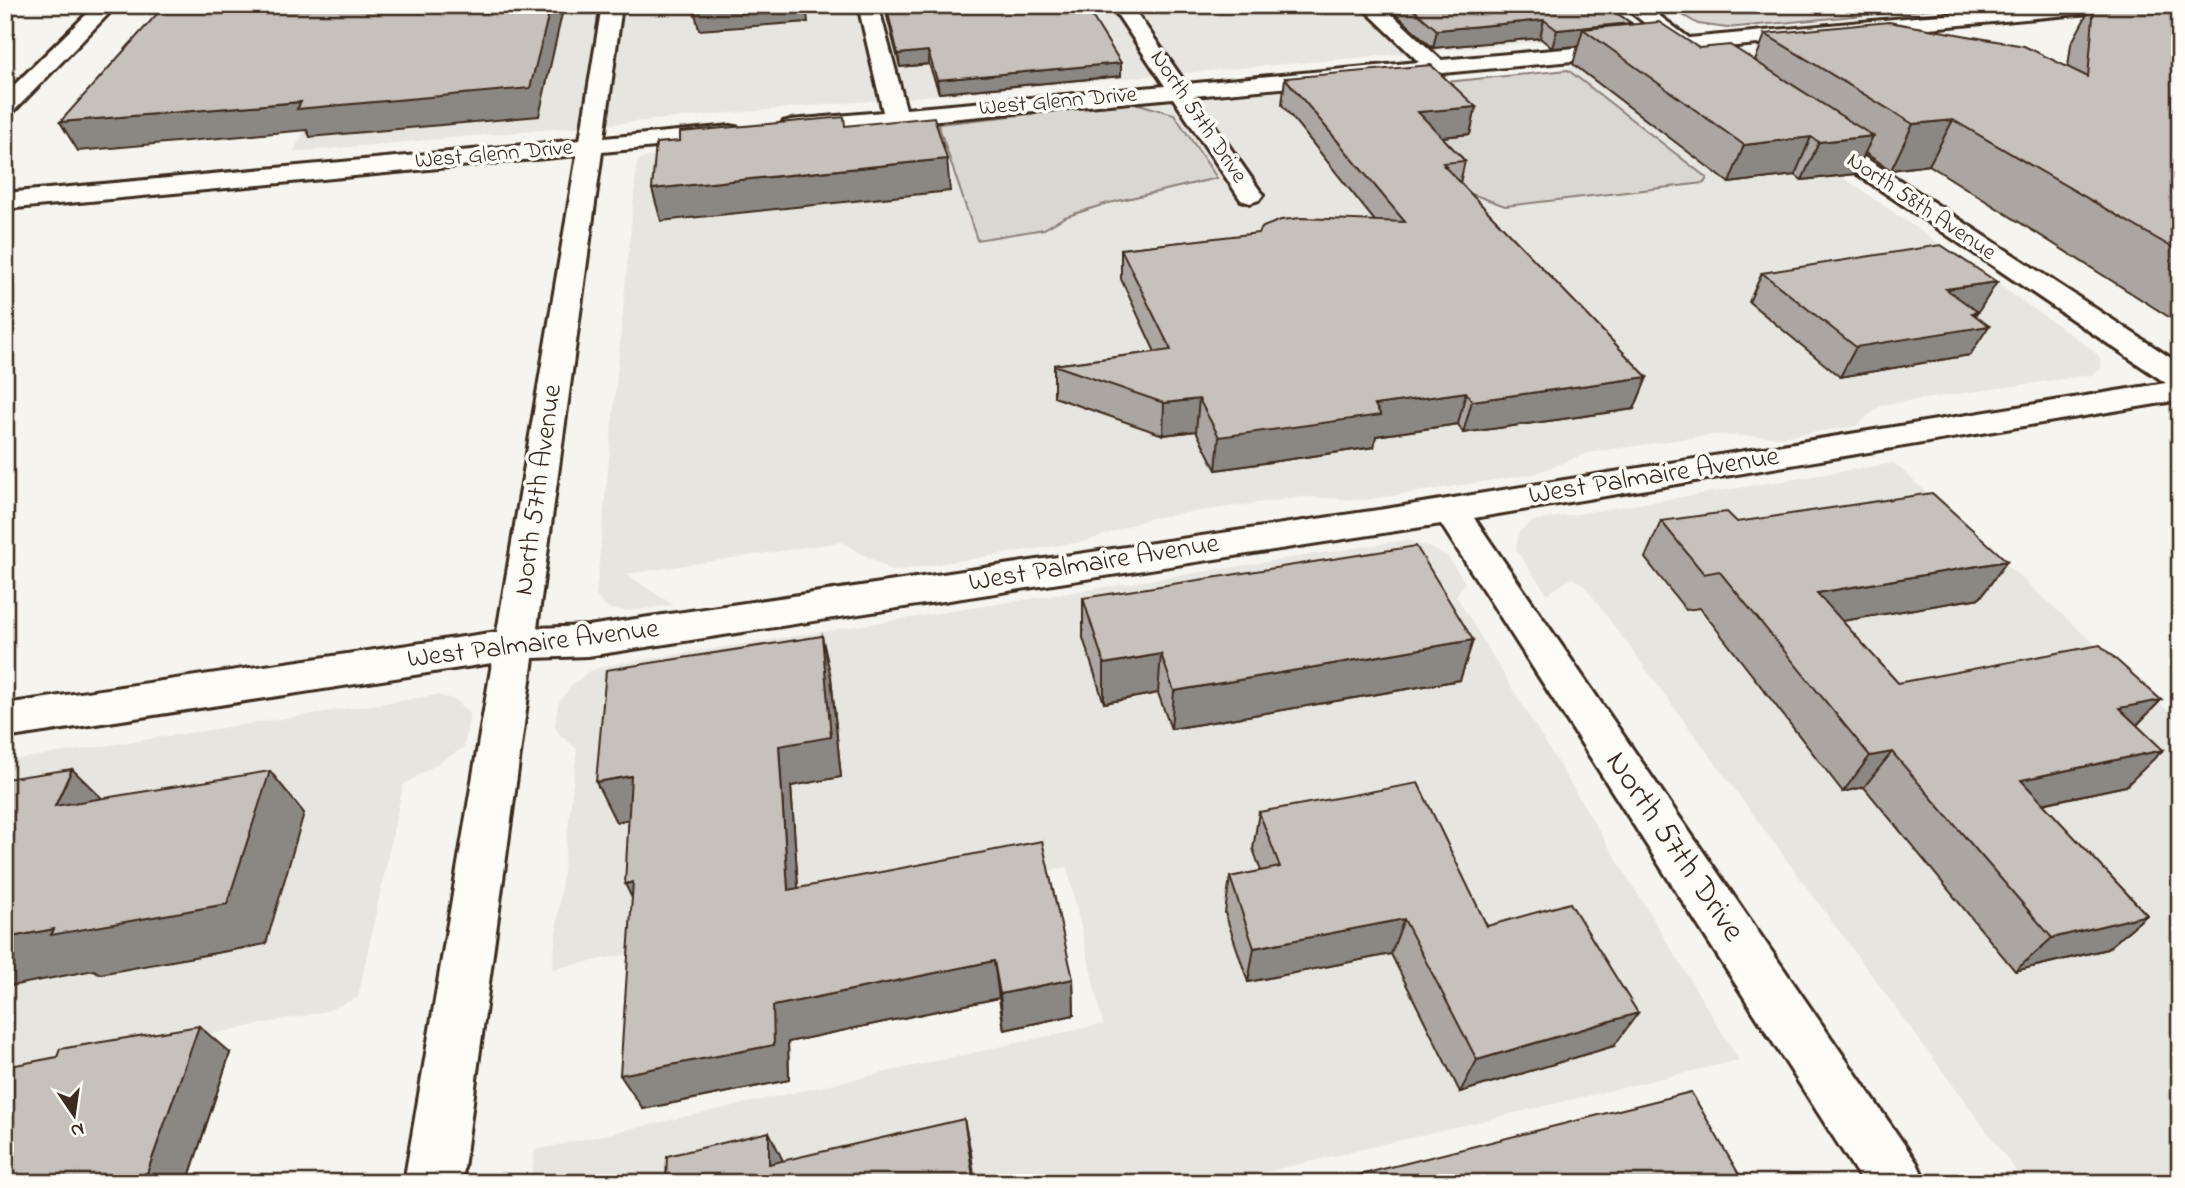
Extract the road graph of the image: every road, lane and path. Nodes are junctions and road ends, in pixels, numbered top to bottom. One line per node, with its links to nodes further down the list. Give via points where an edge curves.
1 (107, 5): 12 (street)
2 (612, 5): 15 (street, North 57th Avenue)
3 (867, 5): 13 (street)
4 (1121, 5): 11 (street, North 57th Drive)
5 (1370, 5): 10 (street)
6 (1632, 5): 8 (street)
7 (2111, 5): 8 (street, West Glenn Drive)
8 (1686, 45): 9 (street); 10 (street, West Glenn Drive)
9 (1712, 65)
10 (1436, 67): 11 (street, West Glenn Drive)
11 (1178, 90): 13 (street, West Glenn Drive); 16 (street, North 57th Drive)
12 (5, 107)
13 (897, 117): 15 (street, West Glenn Drive)
14 (1799, 124): 18 (street, North 58th Avenue)
15 (590, 146): 17 (street, West Glenn Drive); 21 (street, North 57th Avenue)
16 (1250, 195)
17 (5, 201)
18 (2180, 379)
19 (2180, 390): 20 (street, West Palmaire Avenue)
20 (1450, 510): 21 (street, West Palmaire Avenue, via 588,641); 24 (street, North 57th Drive)
21 (517, 644): 22 (street, West Palmaire Avenue); 23 (street, North 57th Avenue)
22 (5, 721)
23 (433, 1183)
24 (1897, 1183)

